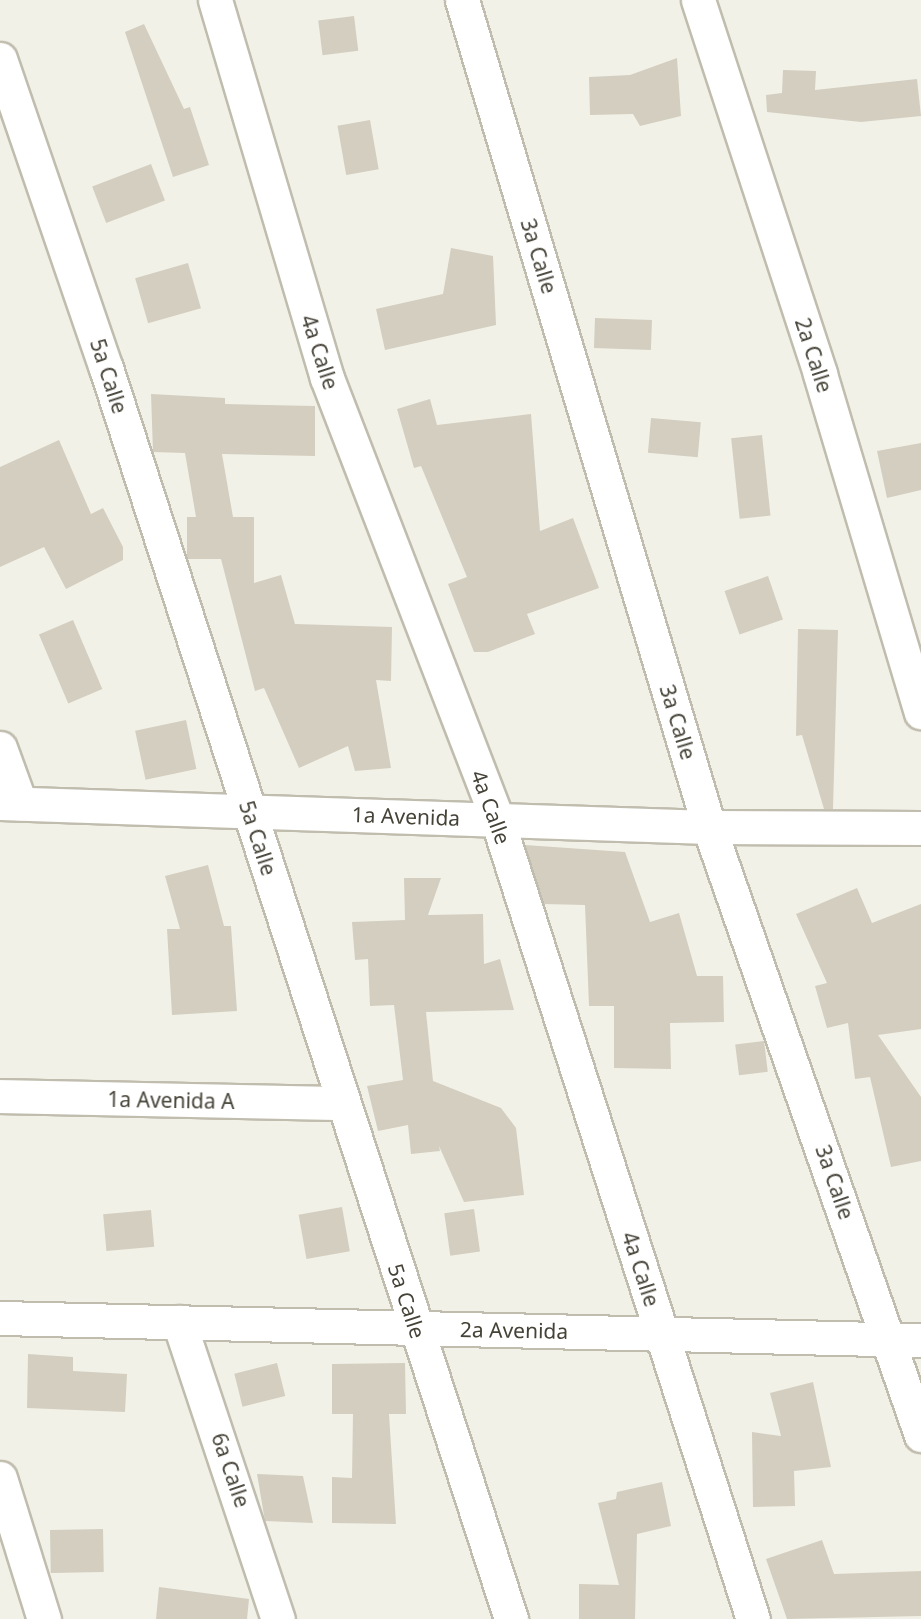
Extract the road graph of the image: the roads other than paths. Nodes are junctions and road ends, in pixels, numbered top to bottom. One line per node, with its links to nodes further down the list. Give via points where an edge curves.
1 (215, 0): 9 (street, 4a Calle, via 327,378)
2 (462, 0): 10 (street, 3a Calle)
3 (698, 0): 5 (street, 2a Calle, via 820,374)
4 (0, 59): 8 (street, 5a Calle)
5 (921, 712)
6 (0, 748): 7 (street)
7 (10, 803): 8 (street, 1a Avenida)
8 (249, 811): 9 (street, 1a Avenida); 13 (street, 5a Calle)
9 (497, 819): 10 (street, 1a Avenida); 17 (street, 4a Calle)
10 (709, 826): 11 (street, 1a Avenida); 18 (street, 3a Calle)
11 (921, 828)
12 (0, 1096): 13 (street, 1a Avenida A)
13 (343, 1103): 16 (street, 5a Calle)
14 (0, 1318): 15 (street, 2a Avenida)
15 (179, 1322): 16 (street, 2a Avenida); 22 (street, 6a Calle)
16 (416, 1328): 17 (street, 2a Avenida); 23 (street, 5a Calle)
17 (662, 1334): 18 (street, 2a Avenida); 24 (street, 4a Calle)
18 (906, 1340): 19 (street, 3a Calle)
19 (921, 1435)
20 (0, 1478): 21 (street)
21 (44, 1619)
22 (278, 1619)
23 (511, 1619)
24 (753, 1619)

